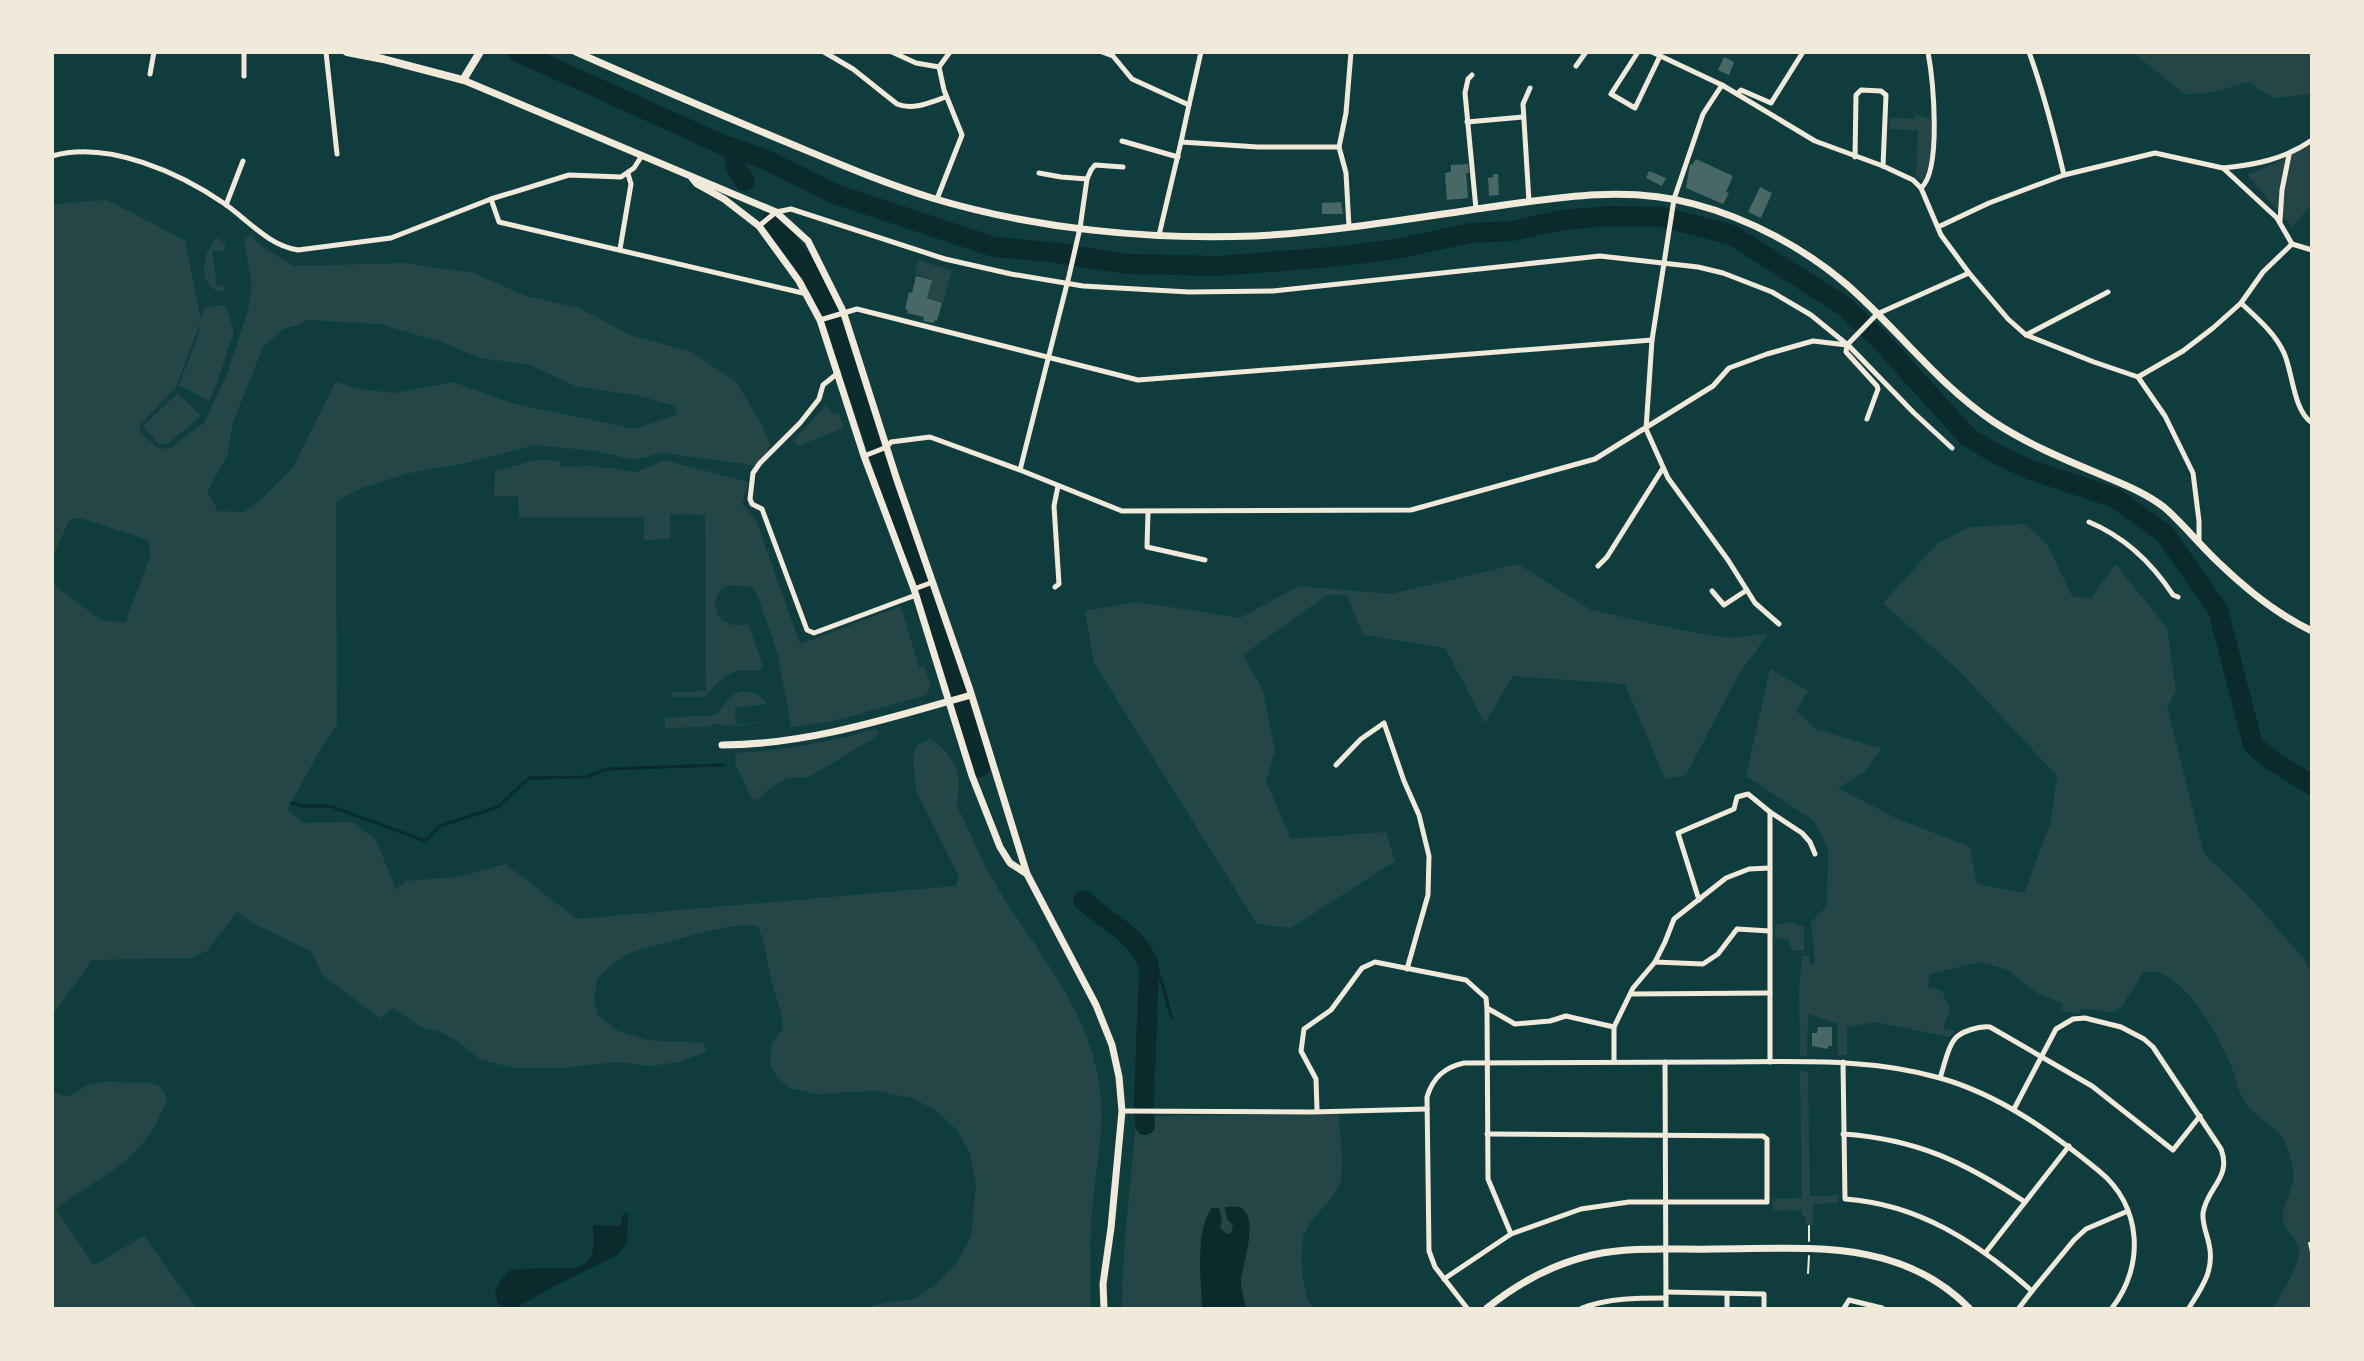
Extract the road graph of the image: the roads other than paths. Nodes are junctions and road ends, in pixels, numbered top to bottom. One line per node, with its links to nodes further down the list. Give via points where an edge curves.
1 (154, 52): 23 (street)
2 (244, 52): 25 (street)
3 (326, 52): 40 (street)
4 (347, 52): 19 (main road)
5 (480, 52): 26 (main road)
6 (576, 52): 57 (street, via 849,168)
7 (824, 52): 30 (street, via 904,107)
8 (892, 52): 22 (street, via 916,63)
9 (950, 52): 22 (street)
10 (1102, 52): 31 (street, via 1113,56 1132,79)
11 (1201, 52): 31 (street)
12 (1351, 52): 39 (street)
13 (1586, 52): 21 (street)
14 (1638, 52): 20 (street, via 1611,94 1635,108)
15 (1652, 52): 20 (street)
16 (1803, 52): 29 (street, via 1771,103 1745,91)
17 (1929, 52): 55 (street, via 1933,151 1929,175)
18 (2029, 52): 52 (street)
19 (383, 56): 26 (main road)
20 (1660, 56): 27 (street)
21 (1576, 66)
22 (939, 67): 30 (street)
23 (150, 74)
24 (1472, 75): 33 (street, via 1465,93)
25 (244, 76)
26 (464, 80): 43 (street)
27 (1722, 85): 29 (street); 59 (street, via 1703,114)
28 (1530, 88): 32 (street, via 1523,104)
29 (1737, 94): 45 (street, via 1815,141)
30 (946, 97): 57 (street, via 962,135)
31 (1189, 105): 37 (street)
32 (1523, 117): 33 (street); 58 (street)
33 (1467, 122): 61 (street)
34 (1134, 134): 38 (street)
35 (2312, 140): 41 (street)
36 (1122, 141): 38 (street)
37 (1181, 142): 39 (street); 44 (street)
38 (1131, 143): 44 (street)
39 (1339, 147): 65 (street, via 1346,173)
40 (337, 154)
41 (2289, 154): 49 (street); 63 (street)
42 (52, 156): 60 (street, via 87,152 134,160 170,172)
43 (641, 157): 51 (street); 53 (street)
44 (1178, 157): 68 (street)
45 (1855, 157): 47 (street); 47 (street, via 1856,95 1861,90 1881,91 1886,95)
46 (243, 161): 60 (street)
47 (1883, 166): 55 (street)
48 (1123, 167): 54 (street, via 1095,165)
49 (2223, 168): 52 (street, via 2155,153); 63 (street)
50 (1039, 173): 54 (street)
51 (628, 174): 56 (street, via 610,178 569,175); 70 (street, via 631,184)
52 (2064, 175): 66 (street)
53 (692, 178): 62 (street); 64 (street)
54 (1087, 179): 67 (street)
55 (1921, 188): 66 (street)
56 (491, 199): 60 (street, via 391,238 298,250 274,243); 70 (street, via 499,222)
57 (937, 200): 67 (street)
58 (1529, 202): 59 (street, via 1617,194); 61 (street)
59 (1673, 202): 72 (street); 79 (street, via 1731,216 1792,247 1846,285)
60 (226, 205)
61 (1476, 209): 65 (street)
62 (775, 214): 64 (street); 74 (street, via 791,209 945,259); 78 (street, via 808,241)
63 (2280, 222): 69 (street)
64 (761, 224): 76 (street)
65 (1349, 227): 68 (street, via 1254,236)
66 (1938, 227): 73 (street)
67 (1079, 232): 68 (street); 74 (street)
68 (1160, 235)
69 (2292, 244): 71 (street); 77 (street, via 2263,272)
70 (620, 249): 76 (street)
71 (2312, 250)
72 (1664, 260): 74 (street, via 1600,256 1273,291); 82 (street); 83 (street, via 1723,273 1772,292)
73 (1969, 273): 79 (street); 81 (street)
74 (1068, 284): 84 (street)
75 (2108, 292): 81 (street)
76 (807, 294): 80 (street)
77 (2241, 303): 86 (street, via 2183,351); 88 (street, via 2261,322 2284,354 2304,416)
78 (840, 313): 80 (street); 84 (street, via 857,309); 90 (street)
79 (1874, 316): 83 (street); 98 (street, via 1988,418 2043,450 2147,495)
80 (823, 319): 85 (street)
81 (2026, 335): 86 (street)
82 (1652, 340): 84 (street, via 1138,380); 89 (street)
83 (1848, 343): 87 (street, via 1846,352 1878,389); 89 (street, via 1803,343 1729,368 1713,386); 91 (street)
84 (1050, 358): 94 (street)
85 (838, 373): 92 (street); 103 (street, via 823,385 819,399 800,423 760,462 753,474 750,499 762,509 807,630 814,633)
86 (2138, 377): 98 (street, via 2165,416 2193,473)
87 (1867, 419)
88 (2312, 423)
89 (1646, 429): 93 (street); 96 (street, via 1587,462 1411,510)
90 (884, 448): 92 (street); 94 (street, via 891,442 930,436); 101 (street)
91 (1952, 448)
92 (866, 455): 103 (street)
93 (1663, 468): 100 (street); 105 (street)
94 (1020, 470): 95 (street)
95 (1058, 486): 96 (street, via 1122,511); 102 (street, via 1054,506 1059,584)
96 (1148, 512): 99 (street, via 1148,547)
97 (2089, 522): 106 (street, via 2121,538)
98 (2199, 543): 110 (street, via 2275,609)
99 (1205, 560)
100 (1598, 566)
101 (931, 583): 103 (street); 111 (street)
102 (1054, 587)
103 (916, 590): 112 (street)
104 (1712, 591): 107 (street)
105 (1747, 591): 107 (street); 109 (street)
106 (2178, 597)
107 (1724, 605): 108 (street)
108 (1727, 611)
109 (1779, 624)
110 (2312, 631)
111 (969, 696): 112 (street); 118 (street)
112 (952, 701): 113 (street, via 785,741); 118 (street, via 972,776 1000,847 1010,863)
113 (722, 745)
114 (1336, 765): 122 (street, via 1361,739 1384,723 1430,856 1428,896)
115 (1770, 812): 116 (street, via 1802,833); 117 (street); 119 (street, via 1748,794 1737,797 1734,808 1678,833)
116 (1815, 854)
117 (1770, 868): 119 (street, via 1749,869 1726,878); 120 (street)
118 (1028, 874): 137 (street, via 1112,1045)
119 (1699, 900): 121 (street, via 1674,919)
120 (1770, 931): 121 (street, via 1737,929 1718,954 1702,964); 123 (street)
121 (1655, 962): 124 (street)
122 (1407, 969): 125 (street, via 1466,980 1486,998); 136 (street, via 1368,964 1331,1010 1304,1029 1302,1051 1316,1079)
123 (1770, 993): 124 (street); 131 (street)
124 (1631, 994): 126 (street)
125 (1486, 1008): 126 (street, via 1515,1024 1566,1016); 128 (street)
126 (1614, 1028): 129 (street)
127 (2042, 1055): 133 (street, via 1983,1026 1953,1040); 135 (street); 138 (street, via 2092,1086 2173,1150); 138 (street, via 2056,1029 2073,1019 2094,1020 2132,1032 2153,1047)
128 (1486, 1062): 129 (street); 134 (street, via 1464,1063 1443,1071 1430,1089); 139 (street)
129 (1614, 1062): 130 (street)
130 (1665, 1062): 131 (street); 140 (street)
131 (1770, 1062): 132 (street)
132 (1843, 1062): 133 (street); 141 (street)
133 (1941, 1078): 135 (street)
134 (1427, 1109): 136 (street); 149 (street, via 1428,1240 1435,1267)
135 (2014, 1109): 142 (street)
136 (1317, 1110): 137 (street)
137 (1122, 1111): 153 (street, via 1103,1284)
138 (2200, 1116): 165 (street, via 2221,1149 2225,1163 2203,1211 2210,1269)
139 (1486, 1134): 140 (street); 146 (street, via 1488,1179)
140 (1665, 1134): 143 (street); 143 (street, via 1767,1139 1767,1202)
141 (1843, 1134): 144 (street, via 1896,1141 1943,1155); 148 (street, via 1845,1199 1897,1207 1937,1223)
142 (2069, 1146): 144 (street); 145 (street, via 2109,1179)
143 (1666, 1202): 146 (street, via 1581,1209); 147 (street)
144 (2025, 1202): 148 (street)
145 (2128, 1211): 150 (street, via 2086,1229); 164 (street, via 2135,1258 2129,1280)
146 (1511, 1234): 149 (street)
147 (1667, 1250): 152 (street); 155 (street, via 1609,1252 1566,1263 1521,1284); 162 (street, via 1831,1250 1870,1254 1923,1273)
148 (1986, 1252): 150 (street)
149 (1444, 1279): 154 (street)
150 (2032, 1291): 163 (street)
151 (1727, 1294): 152 (street); 158 (street); 159 (street, via 1766,1294)
152 (1666, 1295): 156 (street); 157 (street)
153 (1104, 1308)
154 (1467, 1308)
155 (1487, 1308)
156 (1582, 1308)
157 (1666, 1308)
158 (1727, 1308)
159 (1764, 1308)
160 (1844, 1308): 161 (street, via 1849,1300)
161 (1882, 1308)
162 (1969, 1308)
163 (2019, 1308)
164 (2112, 1308)
165 (2189, 1308)

